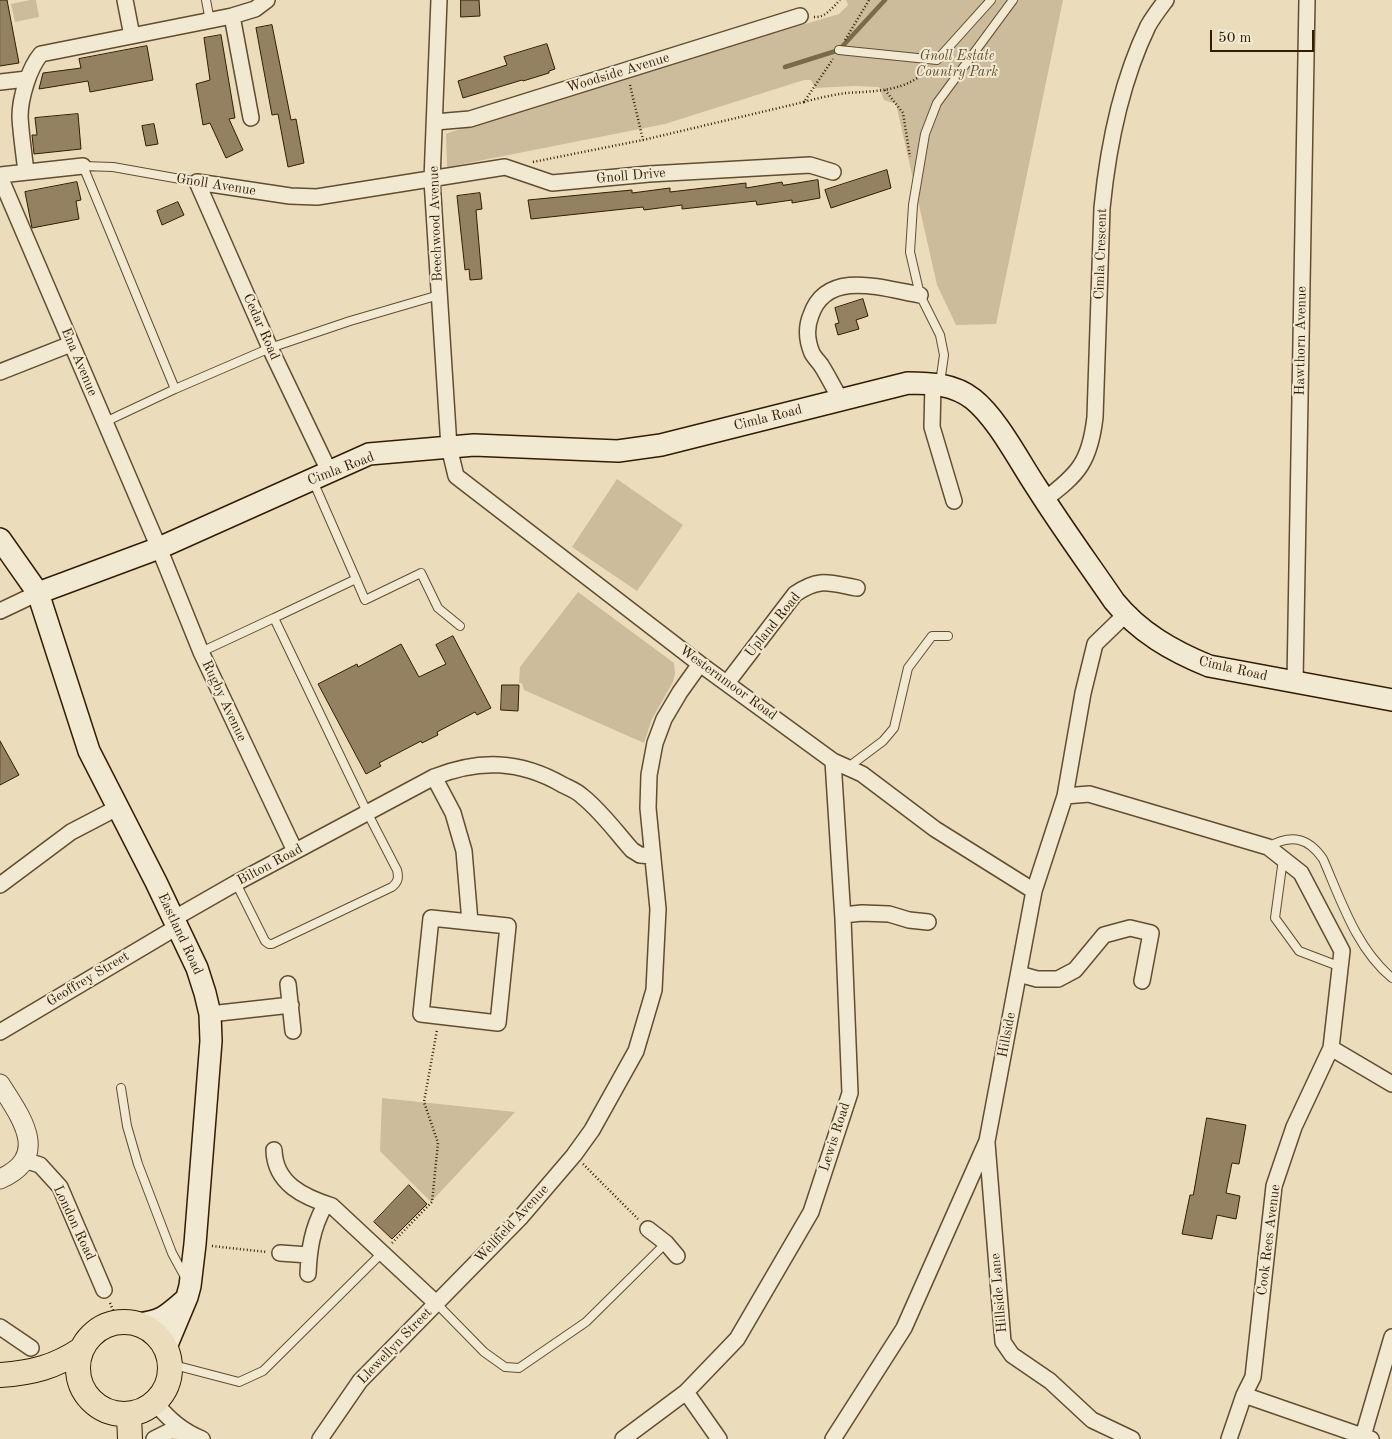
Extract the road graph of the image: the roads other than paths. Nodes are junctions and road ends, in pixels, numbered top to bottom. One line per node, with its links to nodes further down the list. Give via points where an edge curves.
1 (125, 0): 12 (street)
2 (206, 0): 11 (lane)
3 (267, 0): 9 (street, via 255,9)
4 (439, 0): 17 (street, Beechwood Avenue)
5 (991, 0): 13 (lane, via 937,60)
6 (1013, 0): 25 (lane, via 937,103 925,134 913,206 910,252)
7 (1166, 0): 35 (street, Cimla Crescent, via 1149,24 1134,60 1117,118 1105,178 1093,440 1083,464)
8 (1307, 0): 49 (street, Hawthorn Avenue)
9 (232, 16): 11 (street); 16 (street)
10 (800, 16): 17 (street, Woodside Avenue, via 470,119)
11 (210, 21): 12 (street)
12 (132, 36): 14 (street, via 41,54)
13 (839, 50)
14 (27, 79): 15 (street); 19 (street, via 20,116)
15 (0, 82)
16 (251, 118)
17 (435, 122): 22 (street, Beechwood Avenue)
18 (83, 166): 19 (street, Gnoll Avenue); 23 (lane, Gnoll Avenue, via 113,167); 30 (lane)
19 (26, 172): 21 (street, Gnoll Avenue)
20 (833, 172): 22 (street, Gnoll Drive, via 810,165 552,183 504,167)
21 (0, 176): 26 (street, Ena Avenue)
22 (432, 180): 23 (street, Gnoll Avenue, via 317,197); 24 (street, Beechwood Avenue)
23 (197, 182): 27 (street, Cedar Road)
24 (439, 295): 27 (lane); 33 (street, Beechwood Avenue)
25 (920, 295): 29 (lane, via 940,335 944,355); 31 (street, via 867,284 853,285 823,295 813,307 808,322 812,354)
26 (71, 344): 28 (street); 32 (street, Ena Avenue)
27 (270, 348): 30 (lane); 34 (street, Cedar Road)
28 (0, 372)
29 (936, 383): 31 (main road, Cimla Road, via 908,383); 35 (main road, Cimla Road, via 972,398 989,414); 36 (street, via 932,427)
30 (175, 389): 32 (lane)
31 (840, 399): 33 (main road, Cimla Road, via 661,445 618,451)
32 (105, 422): 38 (street, Ena Avenue)
33 (449, 447): 34 (main road, Cimla Road, via 369,454); 48 (street, Westernmoor Road, via 456,476)
34 (321, 475): 38 (main road, Cimla Road); 39 (lane)
35 (1044, 500): 43 (main road, Cimla Road)
36 (954, 501)
37 (0, 539): 41 (main road, Eastland Road)
38 (160, 548): 41 (main road, Cimla Road); 47 (street, Rugby Avenue)
39 (356, 579): 44 (lane); 45 (lane, via 365,600 422,572 438,608)
40 (857, 588): 50 (street, Upland Road, via 823,582 808,585 795,594)
41 (38, 593): 42 (street); 56 (main road, Eastland Road, via 89,751)
42 (0, 611)
43 (1125, 615): 49 (main road, Cimla Road, via 1150,636 1209,666); 55 (street, Hillside, via 1095,644)
44 (274, 618): 47 (lane); 57 (lane)
45 (460, 626)
46 (948, 636): 53 (lane, via 932,636 908,668 894,728 883,741)
47 (201, 652): 59 (street, Rugby Avenue)
48 (700, 664): 50 (street, Westernmoor Road); 60 (street, Wellfield Avenue, via 664,719 655,743 649,775 648,808)
49 (1295, 682): 51 (main road, Cimla Road)
50 (728, 683): 52 (street, Westernmoor Road)
51 (1392, 700)
52 (833, 761): 53 (street, Westernmoor Road); 65 (street, Lewis Road)
53 (847, 768): 64 (street, Westernmoor Road, via 862,774 935,829)
54 (434, 777): 57 (street); 60 (street, via 477,764 527,769 582,795 632,850); 66 (street, via 453,813 464,851)
55 (1065, 796): 58 (street, Cook Rees Avenue, via 1089,794); 64 (street, Hillside)
56 (118, 808): 63 (street, via 71,832); 68 (main road, Eastland Road)
57 (367, 812): 59 (street, Bilton Road); 62 (lane, via 397,870 399,877 392,887 269,944)
58 (1268, 847): 61 (street, Cook Rees Avenue); 71 (lane, via 1290,839 1304,841 1317,850 1353,929 1382,970)
59 (296, 851): 62 (street, Bilton Road)
60 (652, 856): 96 (street, Wellfield Avenue, via 658,909 654,990 636,1051 592,1130 574,1155 521,1217)
61 (1283, 858): 69 (street, Cook Rees Avenue, via 1301,873 1342,951); 69 (lane, via 1275,918 1299,951)
62 (236, 883): 68 (street, Bilton Road)
63 (0, 885)
64 (1034, 891): 70 (street, Hillside)
65 (843, 915): 67 (street, via 889,914); 106 (street, Lewis Road, via 850,1093 814,1203 737,1339)
66 (470, 922): 66 (street, via 431,918 421,1014 498,1023 508,926)
67 (928, 922)
68 (175, 923): 75 (main road, Eastland Road, via 197,968); 77 (street, Geoffrey Street)
69 (1341, 967): 78 (street, Cook Rees Avenue)
70 (1018, 974): 72 (street, via 1037,979 1058,979 1075,970 1104,935 1130,928 1151,933); 82 (street, Hillside)
71 (1392, 978)
72 (1142, 981)
73 (288, 984): 74 (street)
74 (291, 1005): 75 (street); 76 (street)
75 (210, 1014): 95 (main road, Eastland Road, via 211,1041 196,1244)
76 (294, 1031)
77 (0, 1032)
78 (1332, 1048): 80 (street); 107 (street, Cook Rees Avenue, via 1294,1127 1274,1186 1253,1377)
79 (0, 1084): 84 (street, via 25,1126 29,1140)
80 (1392, 1084)
81 (121, 1088): 95 (lane, via 126,1126 138,1164)
82 (987, 1141): 118 (street, Hillside, via 904,1328); 119 (street, Hillside Lane, via 1003,1342 1012,1355 1050,1381 1092,1420)
83 (274, 1150): 86 (street, via 274,1161 281,1176 293,1188 310,1199)
84 (24, 1160): 85 (street); 94 (street, London Road, via 40,1165 60,1187)
85 (0, 1179)
86 (332, 1206): 90 (street); 91 (street, via 324,1207 315,1223)
87 (648, 1229): 88 (street)
88 (666, 1243): 92 (street); 96 (lane, via 586,1322 519,1368 505,1367 484,1352)
89 (280, 1253): 91 (street)
90 (382, 1253): 96 (street); 102 (lane, via 263,1371 239,1382)
91 (309, 1255): 93 (street)
92 (677, 1256)
93 (308, 1274)
94 (104, 1290)
95 (188, 1292): 97 (main road, via 155,1322); 102 (main road, Eastland Road)
96 (436, 1303): 115 (street, Llewellyn Street, via 360,1381)
97 (128, 1323): 101 (main road, via 107,1325 97,1330); 102 (main road, via 149,1329 158,1337)
98 (0, 1328): 100 (street)
99 (1392, 1337): 111 (street)
100 (31, 1348)
101 (82, 1349): 103 (main road); 105 (main road, via 78,1367)
102 (168, 1356): 108 (main road, via 169,1379)
103 (53, 1366): 104 (main road); 105 (main road)
104 (0, 1375)
105 (81, 1386): 109 (main road, via 96,1406 107,1412)
106 (686, 1392): 116 (street, Lewis Road); 117 (street)
107 (1244, 1395): 111 (street); 120 (street, Cook Rees Avenue)
108 (155, 1403): 109 (main road); 110 (street)
109 (129, 1415): 112 (main road)
110 (185, 1432): 113 (street, via 170,1431); 114 (street)
111 (1367, 1438)
112 (130, 1439)
113 (154, 1439)
114 (202, 1439)
115 (320, 1439)
116 (623, 1439)
117 (719, 1439)
118 (833, 1439)
119 (1132, 1439)
120 (1229, 1439)

